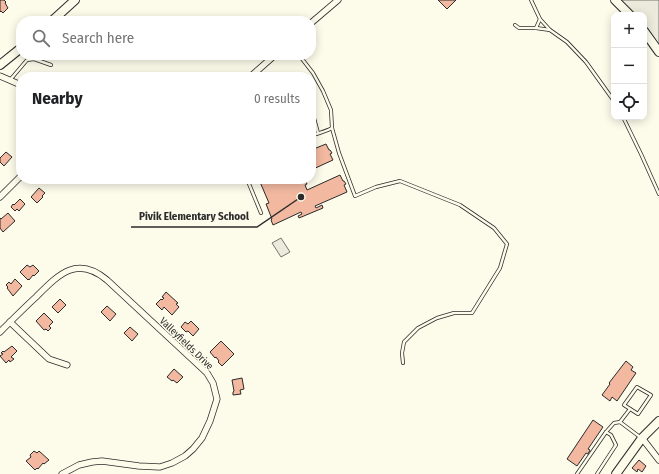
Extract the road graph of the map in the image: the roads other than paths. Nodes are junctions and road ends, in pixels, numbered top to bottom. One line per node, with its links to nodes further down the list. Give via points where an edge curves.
1 (75, 0): 6 (street)
2 (338, 0): 7 (street)
3 (531, 0): 8 (lane)
4 (616, 0): 5 (street)
5 (627, 12)
6 (57, 16)
7 (316, 19)
8 (540, 19): 10 (lane); 11 (lane)
9 (515, 25): 10 (lane, via 519,28)
10 (536, 28): 11 (lane)
11 (550, 30): 29 (lane, via 567,42 586,62)
12 (647, 35): 14 (street)
13 (16, 52): 19 (street)
14 (659, 52)
15 (27, 60): 22 (lane)
16 (37, 60): 20 (lane)
17 (269, 60): 23 (street)
18 (303, 60): 24 (lane)
19 (0, 65)
20 (51, 65)
21 (16, 72): 27 (lane)
22 (16, 72)
23 (256, 72)
24 (313, 72)
25 (0, 76): 27 (street)
26 (316, 78): 32 (lane, via 331,110)
27 (9, 80): 28 (street)
28 (16, 83)
29 (611, 97)
30 (624, 120): 36 (lane)
31 (316, 127): 33 (lane)
32 (332, 128): 33 (lane); 41 (lane, via 355,196 400,181 460,205 494,228 507,244 500,268 472,313 454,313 418,328 404,342)
33 (318, 133)
34 (16, 181): 37 (street)
35 (249, 184): 38 (lane)
36 (659, 194)
37 (0, 197)
38 (261, 213)
39 (10, 322): 40 (street, Valleyfields Drive); 42 (street, via 50,360); 49 (street, Valleyfields Drive, via 65,271 89,269 107,280 207,373 214,383 217,399 210,421 202,438 185,456 160,467 92,462 79,465)
40 (0, 332)
41 (403, 363)
42 (67, 365)
43 (630, 409): 43 (lane, via 638,414 651,396 637,387 624,404); 45 (lane)
44 (659, 421): 47 (street)
45 (620, 422): 46 (lane, via 614,423); 47 (lane)
46 (606, 432): 50 (lane); 51 (lane, via 611,435 616,445)
47 (642, 438): 48 (street); 52 (street)
48 (659, 460)
49 (62, 474)
50 (577, 474)
51 (597, 474)
52 (616, 474)

